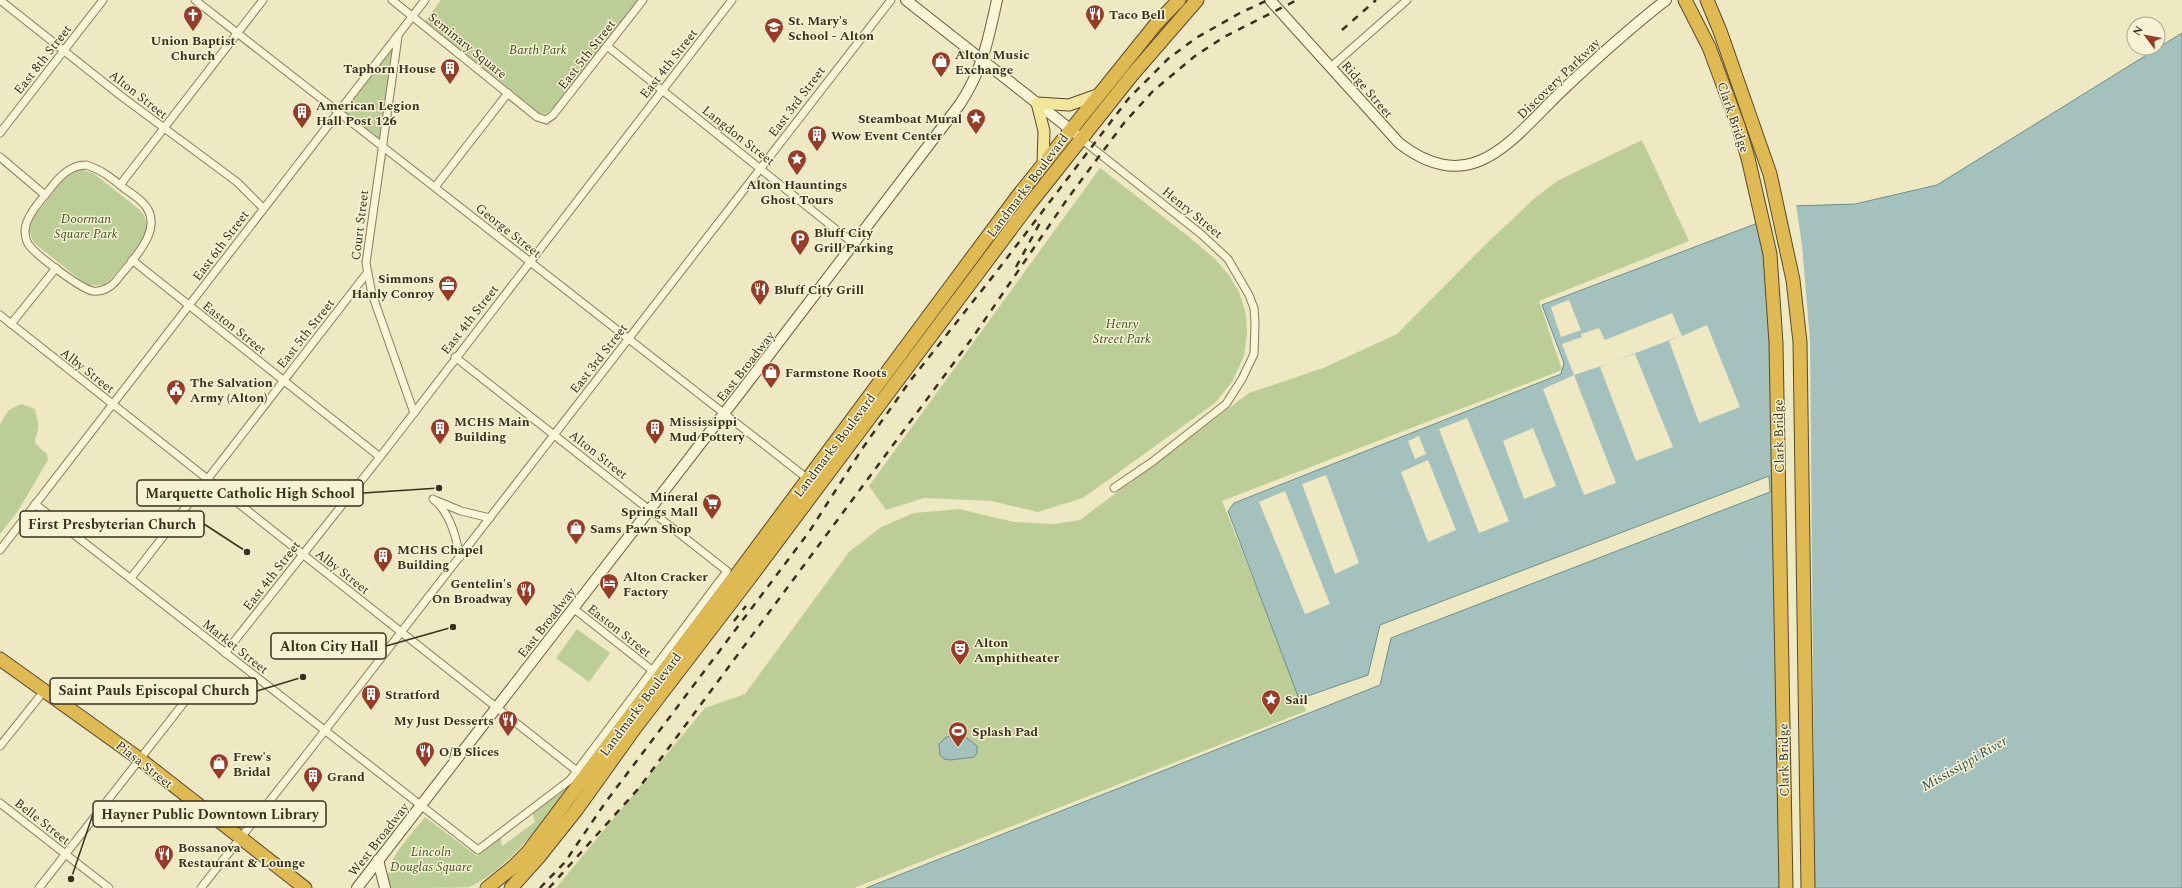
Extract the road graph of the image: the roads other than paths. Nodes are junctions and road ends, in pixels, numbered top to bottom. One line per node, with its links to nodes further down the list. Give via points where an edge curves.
1 (0, 0): 23 (street, Alton Street)
2 (103, 0): 23 (street, East 8th Street)
3 (195, 0): 20 (street, George Street)
4 (263, 0): 20 (street)
5 (392, 0): 19 (street, Seminary Square)
6 (425, 0): 19 (street, East 6th Street)
7 (643, 0): 22 (street, East 5th Street)
8 (732, 0): 26 (street, East 4th Street)
9 (891, 0): 40 (street, East 3rd Street)
10 (906, 0): 24 (street, Henry Street)
11 (997, 0): 24 (street, East Broadway)
12 (1179, 0): 28 (highway, Landmarks Boulevard, via 1156,24)
13 (1197, 0): 35 (highway, Landmarks Boulevard)
14 (1270, 0): 25 (street, Ridge Street)
15 (1407, 0): 25 (street)
16 (1666, 0): 39 (street, Discovery Parkway, via 1601,54 1510,143 1490,157)
17 (1685, 0): 96 (highway, Clark Bridge, via 1709,47 1738,126 1756,188 1770,254 1776,343)
18 (1707, 0): 97 (highway, Clark Bridge, via 1770,174 1793,280 1800,342)
19 (412, 16): 21 (street, East 6th Street); 27 (street, Seminary Square)
20 (237, 33): 30 (street, George Street); 32 (street)
21 (398, 34): 30 (street, East 6th Street); 36 (street, Court Street)
22 (607, 46): 26 (street, Langdon Street); 31 (street, East 5th Street, via 553,115)
23 (64, 50): 32 (street, Alton Street); 34 (street, East 8th Street)
24 (983, 60): 29 (street, Henry Street); 45 (street, East Broadway, via 973,84 960,104)
25 (1331, 67): 39 (street, Ridge Street, via 1386,130 1410,152 1439,164)
26 (662, 90): 40 (street, Langdon Street); 47 (street, East 4th Street)
27 (508, 94): 31 (street, Seminary Square, via 536,117); 42 (street)
28 (1100, 94): 29 (main road, via 1069,105); 33 (highway, Landmarks Boulevard)
29 (1037, 103): 33 (street, Henry Street); 38 (main road, via 1044,136)
30 (339, 111): 36 (street, George Street); 44 (street, East 6th Street)
31 (546, 120)
32 (164, 129): 41 (street); 44 (street, Alton Street, via 237,182)
33 (1070, 129): 35 (street, Henry Street); 38 (highway, Landmarks Boulevard)
34 (0, 133)
35 (1081, 138): 63 (street, Henry Street, via 1201,234 1228,259 1254,308 1254,354 1226,404); 95 (highway, Landmarks Boulevard, via 635,728 577,809)
36 (382, 145): 42 (street, George Street); 49 (street, Court Street, via 367,253)
37 (0, 157): 43 (street)
38 (1043, 164): 62 (highway, Landmarks Boulevard)
39 (1464, 165)
40 (760, 167): 45 (street, Langdon Street); 53 (street, East 3rd Street)
41 (120, 185): 43 (street, via 96,169 82,165 68,170); 46 (street, via 143,202 150,216 147,241)
42 (435, 187): 47 (street, George Street)
43 (45, 195): 48 (street, via 26,224 27,241 36,253)
44 (262, 208): 50 (street, East 6th Street)
45 (854, 244): 58 (street, East Broadway)
46 (132, 260): 48 (street, via 116,280 99,291 86,289); 50 (street, Easton Street)
47 (529, 262): 53 (street, George Street); 54 (street, East 4th Street)
48 (56, 268): 52 (street)
49 (367, 273): 55 (street, East 5th Street); 57 (street, Court Street)
50 (189, 306): 55 (street, Easton Street); 56 (street, East 6th Street)
51 (0, 315): 52 (street, Alby Street)
52 (12, 324): 56 (street, Alby Street)
53 (628, 339): 58 (street, George Street); 59 (street, East 3rd Street)
54 (455, 358): 57 (street, East 4th Street); 59 (street, Alton Street)
55 (283, 380): 60 (street, Easton Street); 61 (street, East 5th Street)
56 (113, 404): 61 (street, Alby Street); 64 (street, East 6th Street)
57 (414, 413): 60 (street, East 4th Street)
58 (724, 414): 62 (street, George Street); 65 (street, East Broadway)
59 (555, 434): 65 (street, Alton Street); 66 (street, East 3rd Street)
60 (380, 457): 68 (street, East 4th Street)
61 (207, 479): 68 (street, Alby Street); 70 (street, East 5th Street)
62 (808, 479): 94 (highway, Landmarks Boulevard, via 528,852 514,868)
63 (1114, 488)
64 (36, 504): 67 (street, East 6th Street); 70 (street, Market Street)
65 (650, 510): 71 (street, East Broadway); 75 (street, Alton Street, via 727,570)
66 (490, 518): 69 (street, East 3rd Street); 69 (street, via 461,511 433,499 442,509 453,530)
67 (0, 550)
68 (303, 555): 72 (street, Alby Street); 73 (street, East 4th Street)
69 (460, 557): 72 (street, East 3rd Street)
70 (131, 578): 73 (street, Market Street)
71 (573, 608): 75 (street, Easton Street); 78 (street, East Broadway)
72 (401, 632): 78 (street, Alby Street); 79 (street, East 3rd Street)
73 (225, 653): 79 (street, Market Street)
74 (0, 659): 77 (highway, Piasa Street)
75 (653, 671): 82 (street)
76 (197, 686): 81 (street)
77 (44, 690): 80 (street); 81 (highway, Piasa Street)
78 (497, 707): 82 (street, Alby Street); 84 (street, East Broadway)
79 (325, 731): 84 (street, Market Street); 85 (street, East 3rd Street)
80 (0, 746)
81 (141, 760): 85 (highway, Piasa Street); 86 (street)
82 (577, 771): 84 (street, Market Street, via 564,786 478,850)
83 (0, 803): 86 (street, Belle Street)
84 (421, 806): 87 (street, West Broadway)
85 (240, 838): 88 (highway, Piasa Street); 91 (street, East 3rd Street)
86 (66, 854): 89 (street); 90 (street, Belle Street)
87 (378, 860): 92 (street, West Broadway); 93 (street)
88 (301, 887)
89 (39, 888)
90 (109, 888)
91 (201, 888)
92 (357, 888)
93 (385, 888)
94 (487, 888)
95 (511, 888)
96 (1786, 888)
97 (1808, 888)

